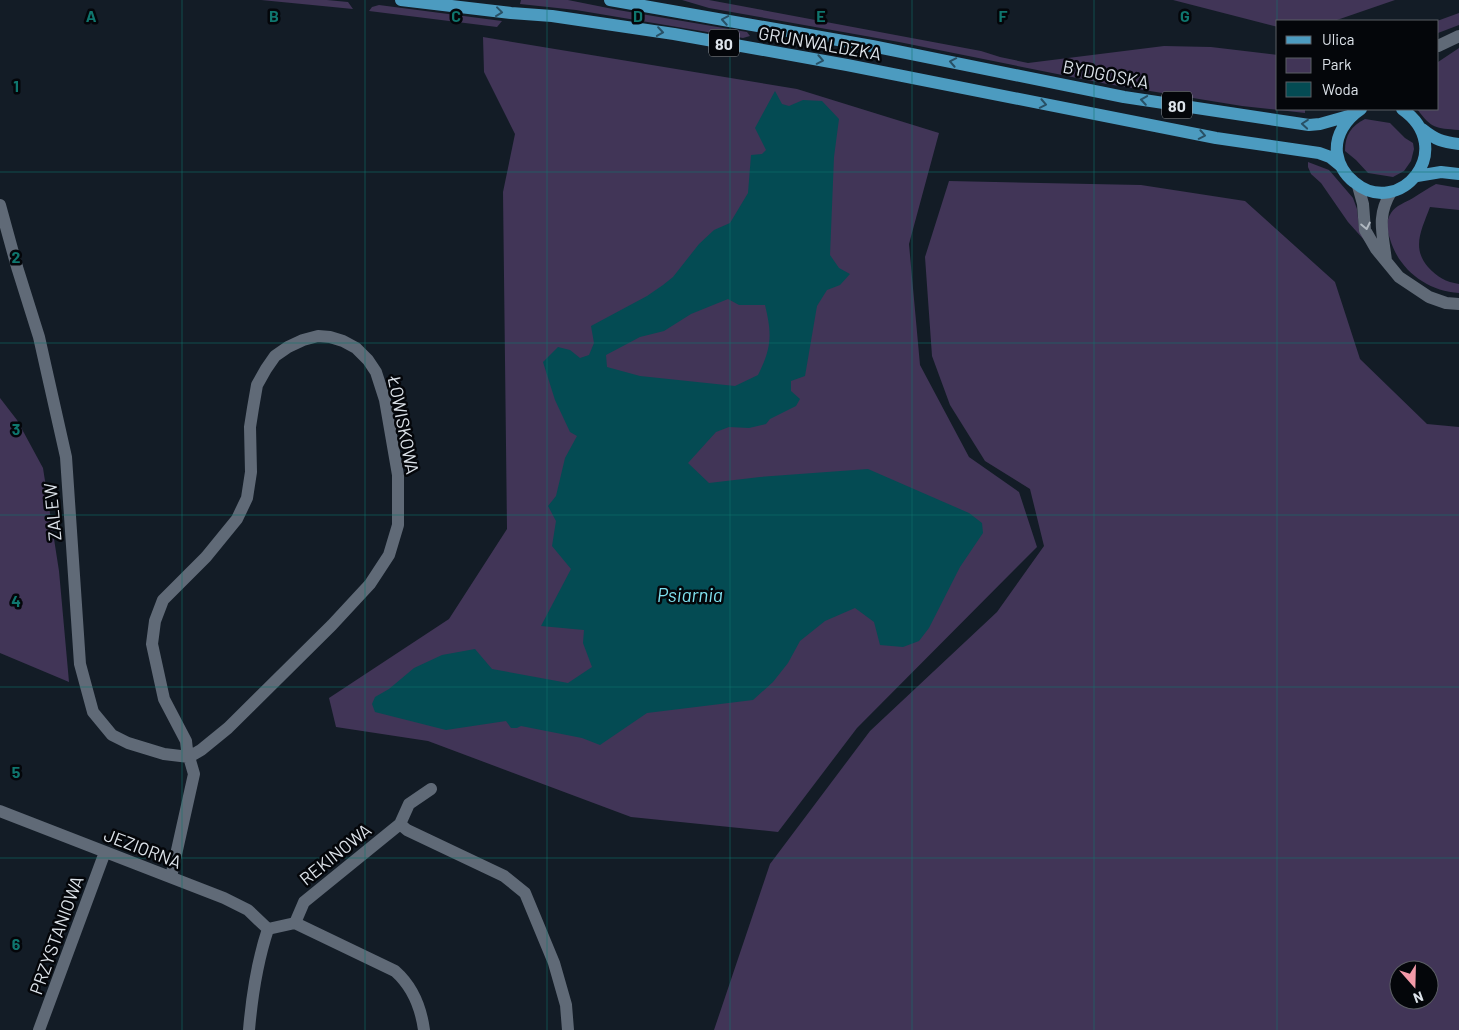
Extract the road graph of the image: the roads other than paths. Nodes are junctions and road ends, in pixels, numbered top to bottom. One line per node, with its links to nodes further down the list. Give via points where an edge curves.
1 (401, 0): 3 (main road, GRUNWALDZKA / 80)
2 (610, 0): 6 (main road, GRUNWALDZKA / 80, one-way to 2)
3 (451, 3): 11 (main road, GRUNWALDZKA / 80, one-way to 11, via 674,34 820,60 1216,138 1319,154 1330,157)
4 (1459, 36): 5 (street)
5 (1439, 46)
6 (1001, 72): 8 (main road, BYDGOSKA / 80, one-way to 6, via 1309,125 1124,97)
7 (1404, 110): 9 (main road, via 1413,116)
8 (1356, 112): 11 (main road, 80, via 1343,125 1338,138)
9 (1422, 129): 10 (main road, via 1441,142); 13 (main road, via 1426,153)
10 (1459, 144)
11 (1341, 166): 14 (main road, 80)
12 (1459, 174): 13 (main road, via 1441,172)
13 (1417, 176): 15 (main road)
14 (1358, 186): 15 (main road, via 1368,191); 17 (street, one-way to 17, via 1366,230)
15 (1391, 192): 17 (street, via 1382,211)
16 (0, 205): 19 (street, ZALEW, via 39,337 66,458 80,664 93,712 112,735 128,743 164,754)
17 (1386, 261): 18 (street, via 1399,277 1421,293 1446,303)
18 (1459, 304)
19 (189, 757): 19 (street, ŁOWISKOWA, via 228,728 332,625 370,584 389,554 398,525 398,475 385,400 376,372 368,360 343,341 318,336 304,340 275,356 266,369 258,385 250,427 251,472 247,498 237,519 206,557 163,600 155,621 152,644 164,699 186,741); 24 (street, ŁOWISKOWA, via 194,774)
20 (431, 789): 22 (street, REKINOWA, via 409,804)
21 (0, 811): 23 (street, JEZIORNA)
22 (400, 824): 25 (street, REKINOWA, via 304,902); 30 (street, via 504,876 525,893 554,963 566,1005)
23 (105, 852): 24 (street, JEZIORNA); 27 (street, PRZYSTANIOWA)
24 (172, 877): 26 (street, JEZIORNA, via 237,904)
25 (295, 923): 26 (street); 29 (street, via 395,971 409,987)
26 (268, 929): 28 (street, via 257,965)
27 (39, 1030)
28 (249, 1030)
29 (424, 1030)
30 (568, 1030)

